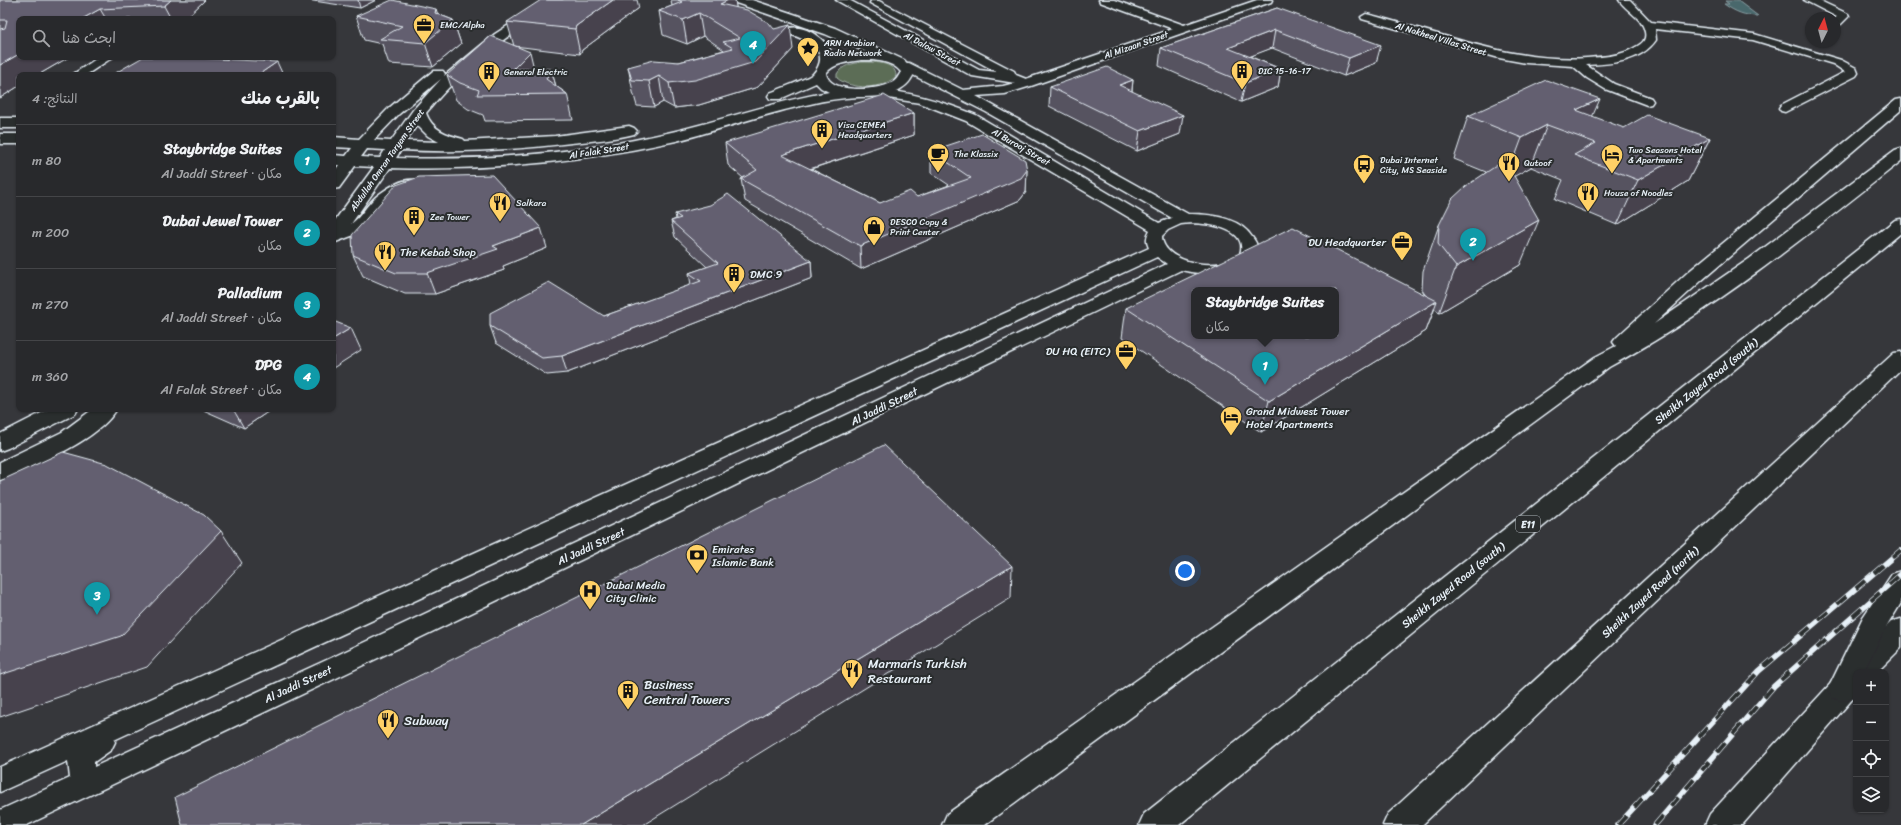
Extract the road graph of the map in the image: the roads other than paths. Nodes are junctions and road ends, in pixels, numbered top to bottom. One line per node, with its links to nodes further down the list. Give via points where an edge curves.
1 (539, 0): 28 (main road, Abdullah Omran Taryam Street, via 483,36)
2 (556, 0): 29 (main road, Abdullah Omran Taryam Street, via 506,32 478,54 446,82)
3 (841, 0): 20 (street, Al Dalow Street, via 976,73)
4 (868, 0): 20 (street)
5 (1104, 0): 13 (street)
6 (1267, 0): 13 (street, Al Mizaan Street)
7 (1624, 0): 12 (street)
8 (1809, 0): 10 (street)
9 (738, 6): 14 (main road, via 830,31); 18 (main road, via 811,38 821,45 827,54)
10 (1835, 12)
11 (1366, 17): 16 (street, Al Nakheel Villas Street, via 1488,53 1532,60)
12 (1648, 25): 16 (street, Al Nakheel Villas Street, via 1651,39 1639,51 1613,59); 26 (street, via 1754,37 1837,62 1852,71)
13 (1185, 29): 20 (street, Al Mizaan Street)
14 (889, 58): 17 (main road); 18 (main road, Al Falak Street, via 854,57 835,61)
15 (102, 60): 19 (street)
16 (1576, 62): 24 (street, via 1588,74 1607,85)
17 (905, 66): 22 (main road, Al Falak Street, via 908,72 900,84 888,89); 23 (street, Al Burooj Street)
18 (822, 71): 22 (main road, via 822,82 830,87); 38 (main road, Al Falak Street, via 771,97 673,123 575,139)
19 (83, 72)
20 (1023, 81): 21 (street, Al Mizaan Street)
21 (1005, 90): 23 (street, Al Mizaan Street); 27 (street, via 995,100)
22 (866, 92): 41 (main road, Al Falak Street, via 802,100 677,136); 47 (street, Al Burooj Street, via 923,99 971,118)
23 (962, 94): 27 (street, Al Burooj Street)
24 (1647, 101)
25 (1901, 103): 53 (main road, via 1694,278)
26 (1785, 108)
27 (991, 109): 45 (street, Al Burooj Street)
28 (394, 111): 32 (main road, via 382,119); 36 (main road, Abdullah Omran Taryam Street)
29 (418, 113): 37 (main road, Abdullah Omran Taryam Street); 38 (main road, via 420,121 434,134 460,142)
30 (16, 122): 31 (main road)
31 (0, 123)
32 (336, 134)
33 (0, 139): 34 (main road)
34 (16, 139)
35 (336, 142): 36 (main road, Al Falak Street)
36 (362, 144): 37 (main road, Al Falak Street); 42 (main road, Abdullah Omran Taryam Street)
37 (397, 146): 38 (main road, Al Falak Street); 43 (main road, Abdullah Omran Taryam Street)
38 (493, 146)
39 (1901, 153): 53 (main road, via 1834,206 1685,314)
40 (336, 160): 42 (main road, Al Falak Street)
41 (542, 160): 43 (main road, Al Falak Street, via 454,165); 49 (main road, via 449,173 411,183 383,200 366,221)
42 (349, 161): 43 (main road, Al Falak Street); 44 (main road, Abdullah Omran Taryam Street)
43 (385, 163): 48 (main road, Abdullah Omran Taryam Street)
44 (336, 180)
45 (1185, 219): 47 (street, via 1170,222); 51 (street, via 1206,220 1232,228 1247,240 1250,250 1244,260 1230,266 1211,269)
46 (1901, 224): 72 (main road, Sheikh Zayed Road (south) / E11)
47 (1159, 229): 50 (street, via 1154,237)
48 (336, 230)
49 (336, 237)
50 (1158, 250): 51 (street); 67 (street)
51 (1180, 264): 69 (street, Al Jaddi Street, via 347,662)
52 (1900, 359): 73 (main road, Sheikh Zayed Road (north))
53 (1602, 362): 71 (main road)
54 (44, 412): 58 (main road)
55 (61, 412): 59 (main road)
56 (98, 412): 60 (main road)
57 (102, 412): 61 (main road, via 97,419 81,430)
58 (0, 433)
59 (0, 443)
60 (0, 460)
61 (0, 472)
62 (1901, 581): 64 (main road, via 1873,625)
63 (1901, 630): 65 (main road)
64 (1857, 669)
65 (1863, 669)
66 (1853, 679): 74 (main road)
67 (215, 682): 68 (street); 69 (street, via 209,690 190,702 93,747 81,760 79,767)
68 (0, 780)
69 (84, 784): 70 (street, Al Jaddi Street)
70 (0, 824)
71 (958, 825)
72 (1155, 825)
73 (1399, 825)
74 (1721, 825)

